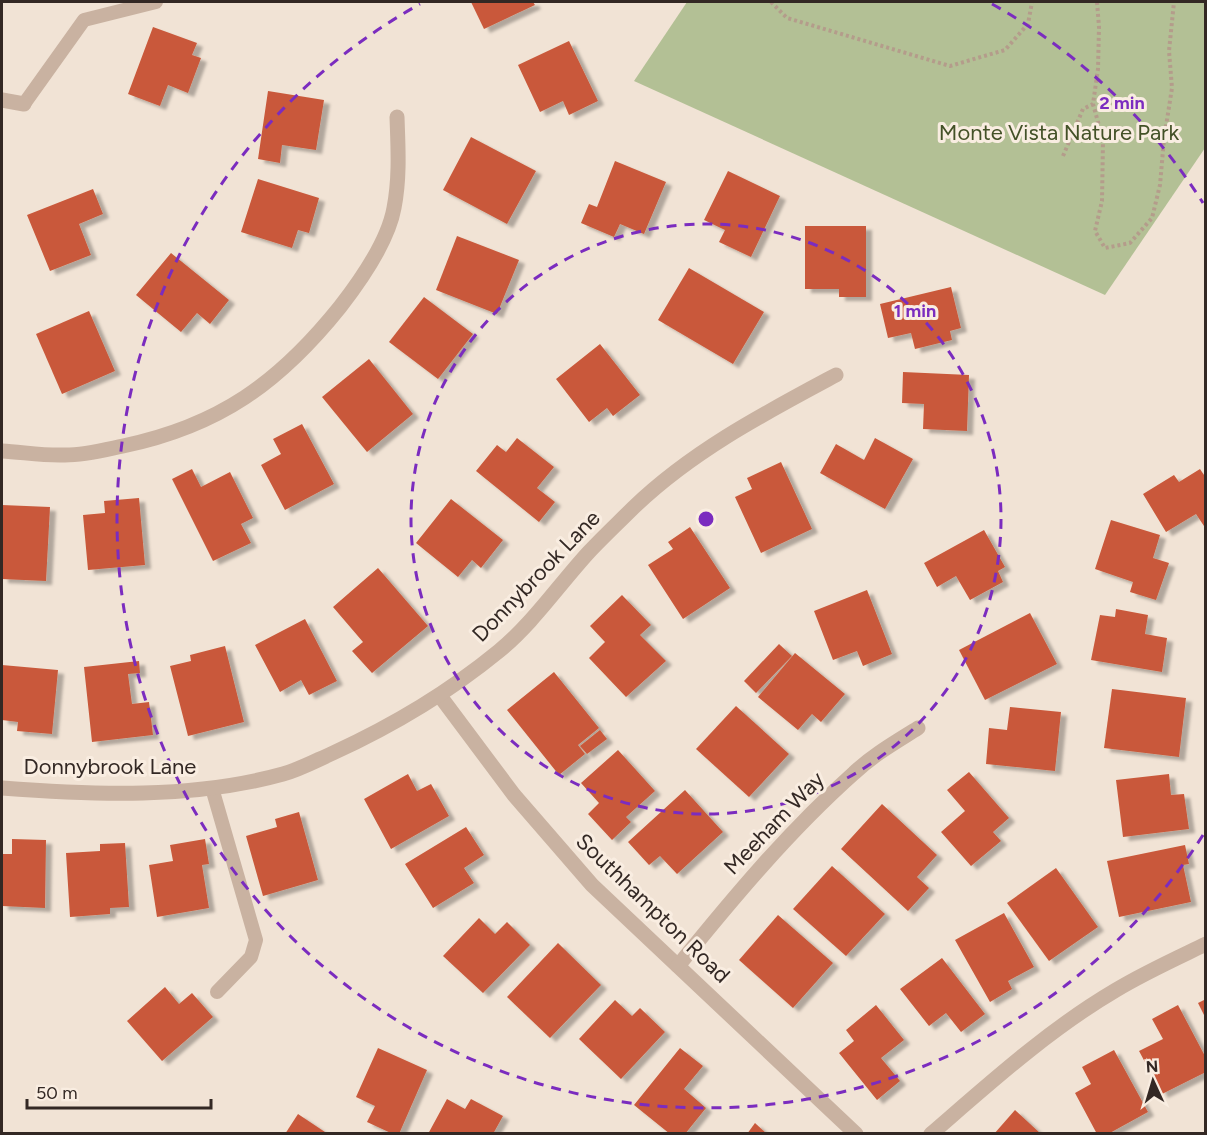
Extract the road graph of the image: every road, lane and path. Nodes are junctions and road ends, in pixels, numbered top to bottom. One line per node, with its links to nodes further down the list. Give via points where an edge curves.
1 (156, 2): 8 (lane, via 84,20)
2 (771, 2): 3 (path, via 787,18 950,66 1005,50 1028,24)
3 (1032, 2)
4 (1097, 2): 7 (path, via 1098,69)
5 (1174, 2): 7 (path, via 1169,51 1172,88 1152,218 1130,243 1105,249 1095,231 1102,201 1103,140)
6 (2, 100): 8 (street)
7 (1093, 104): 10 (path, via 1083,110)
8 (24, 105)
9 (397, 117): 12 (street, via 399,168 394,210 376,252 319,333 261,387 201,423 147,441 64,455)
10 (1063, 156)
11 (837, 375): 13 (street, Donnybrook Lane, via 741,426 665,480 588,553 526,626)
12 (2, 451)
13 (440, 696): 16 (street, Donnybrook Lane, via 366,738 304,766); 18 (street, Southhampton Road, via 538,825 592,885)
14 (918, 728): 18 (street, Meeham Way, via 855,772 797,829 735,895)
15 (2, 788): 16 (street, Donnybrook Lane, via 88,792)
16 (212, 788): 19 (lane, via 256,940 251,957)
17 (1206, 944): 21 (street, via 1116,990 1075,1017 1024,1053)
18 (678, 966): 20 (street, Southhampton Road)
19 (218, 992)
20 (856, 1134)
21 (931, 1134)

